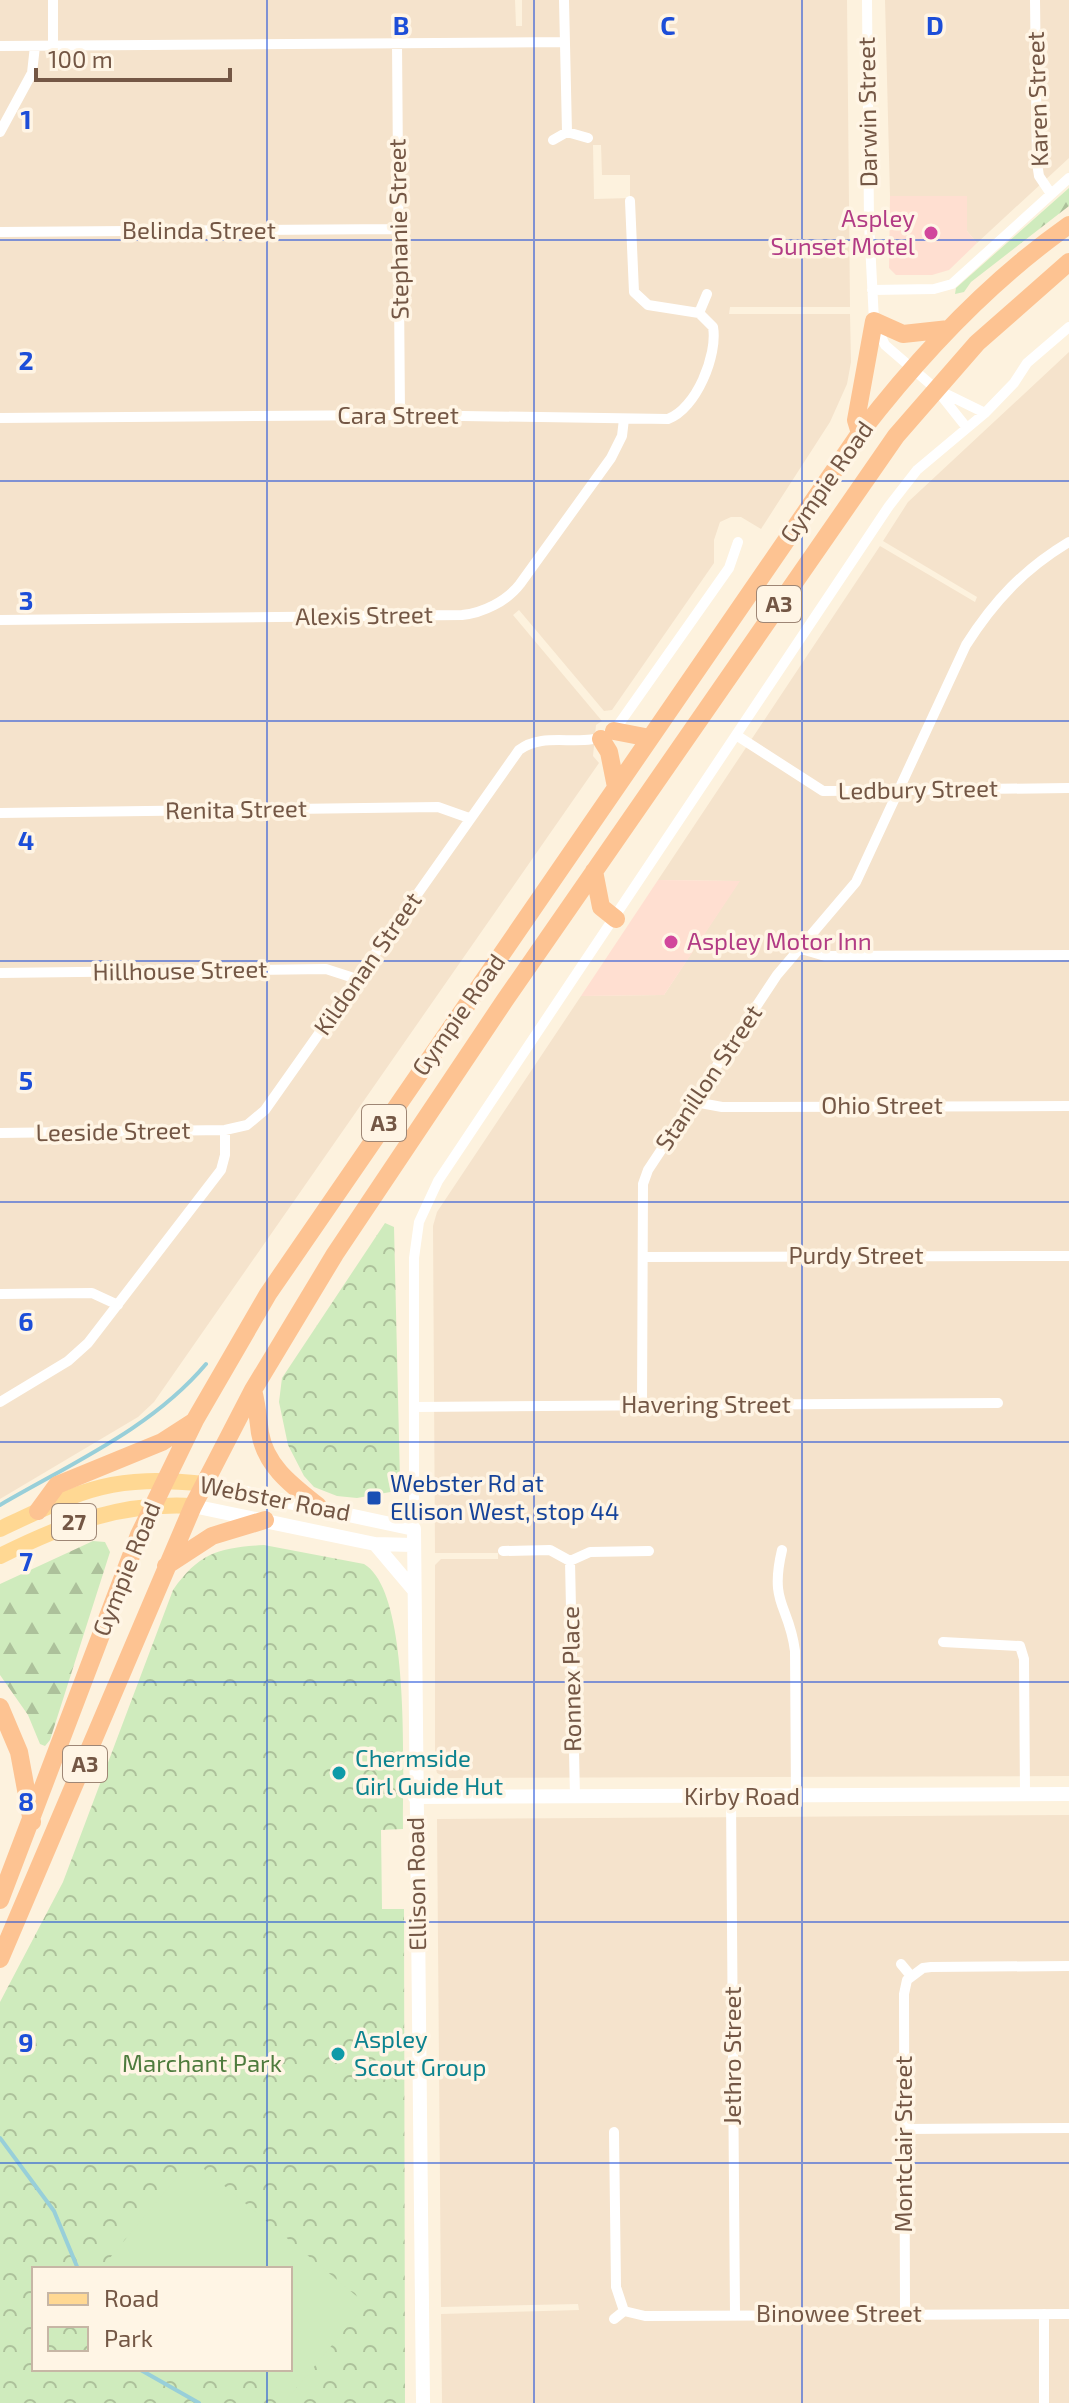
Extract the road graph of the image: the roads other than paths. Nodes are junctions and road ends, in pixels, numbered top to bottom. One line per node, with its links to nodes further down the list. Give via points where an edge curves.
1 (53, 0): 9 (street)
2 (564, 0): 5 (street)
3 (867, 0): 21 (street, Darwin Street)
4 (1035, 0): 15 (street, Karen Street, via 1037,163)
5 (565, 42): 6 (street); 11 (street)
6 (397, 43): 9 (street); 18 (street, Stephanie Street)
7 (0, 46): 8 (street)
8 (35, 46): 9 (street); 10 (street, via 32,73)
9 (53, 46)
10 (0, 132)
11 (567, 132): 12 (street); 13 (street)
12 (588, 138)
13 (553, 140)
14 (1069, 178): 15 (street)
15 (1051, 194): 21 (street, via 952,284)
16 (630, 201): 23 (street, via 634,292 648,305)
17 (1069, 225): 26 (highway, Gympie Road / A3)
18 (399, 229): 19 (street, Belinda Street); 30 (street, Stephanie Street)
19 (0, 232)
20 (1069, 262): 28 (highway, Gympie Road / A3, via 999,322)
21 (872, 290): 24 (street, Darwin Street)
22 (707, 294): 23 (street)
23 (699, 313): 32 (street, Cara Street, via 713,327 713,346 687,404 668,419)
24 (874, 321): 26 (highway, via 903,334); 27 (street, Darwin Street, via 885,345); 34 (highway, via 856,420)
25 (1069, 327): 29 (street, via 1027,363)
26 (949, 329): 27 (highway, Gympie Road / A3)
27 (912, 370): 28 (street, Darwin Street); 34 (highway, Gympie Road / A3)
28 (936, 389): 29 (street); 33 (street); 46 (highway, Gympie Road / A3, via 854,494)
29 (985, 413): 33 (street)
30 (400, 415): 31 (street, Cara Street); 32 (street, Cara Street)
31 (0, 418)
32 (624, 419): 37 (street, Alexis Street, via 611,458 515,590 480,612)
33 (967, 428): 39 (street, via 917,470 889,506)
34 (860, 433): 40 (highway, Gympie Road / A3)
35 (738, 542): 38 (street, via 729,568)
36 (1069, 542): 43 (street, Stanillon Street, via 1028,568 989,608 966,645)
37 (0, 620)
38 (608, 735): 40 (highway); 41 (highway); 45 (street, Kildonan Street, via 524,746)
39 (736, 735): 43 (street, Ledbury Street, via 816,789); 47 (street)
40 (650, 738): 41 (highway, Gympie Road / A3)
41 (616, 787): 65 (highway, Gympie Road / A3, via 282,1271)
42 (1069, 788): 43 (street, Ledbury Street)
43 (900, 790): 48 (street, Stanillon Street, via 856,882)
44 (0, 813): 45 (street, Renita Street, via 438,807)
45 (469, 818): 51 (street, Kildonan Street)
46 (594, 871): 47 (highway, via 601,907); 60 (highway, Gympie Road / A3, via 335,1254)
47 (616, 919): 64 (street, Ellison Road, via 438,1181 419,1222 414,1258)
48 (798, 948): 49 (street, via 825,956); 52 (street, Stanillon Street)
49 (1069, 955)
50 (0, 973): 51 (street, Hillhouse Street, via 326,969)
51 (357, 979): 54 (street, Kildonan Street, via 260,1116)
52 (695, 1102): 53 (street, Ohio Street, via 722,1107); 57 (street, Stanillon Street, via 643,1184)
53 (1069, 1106)
54 (225, 1130): 55 (street, Leeside Street); 59 (street, via 221,1170)
55 (0, 1133)
56 (1069, 1256): 57 (street, Purdy Street)
57 (643, 1257): 63 (street, Stanillon Street)
58 (0, 1294): 59 (street, via 92,1293)
59 (118, 1305): 61 (street, via 78,1353)
60 (253, 1390): 67 (highway, Gympie Road / A3); 70 (highway, via 269,1458)
61 (0, 1402)
62 (998, 1403): 63 (street, Havering Street)
63 (642, 1405): 64 (street, Havering Street)
64 (415, 1407): 74 (street, Ellison Road)
65 (195, 1420): 66 (highway, Gympie Road / A3); 71 (highway, via 162,1442 57,1485)
66 (165, 1479): 67 (main road, Webster Road / 27); 68 (highway, Gympie Road / A3); 71 (main road, Webster Road / 27, via 101,1486)
67 (204, 1484): 69 (highway, Gympie Road / A3); 70 (main road, Webster Road / 27)
68 (154, 1504): 69 (main road, Webster Road / 27); 80 (main road, Webster Road / 27, via 80,1520); 92 (highway, Gympie Road / A3)
69 (193, 1506): 72 (main road, Webster Road / 27); 82 (highway, Gympie Road / A3)
70 (318, 1506): 74 (main road, Webster Road / 27)
71 (38, 1511): 73 (main road, Webster Road / 27)
72 (265, 1520): 75 (main road, Webster Road / 27); 82 (highway, via 212,1536)
73 (0, 1529)
74 (414, 1529): 76 (main road, Ellison Road)
75 (375, 1544): 76 (main road, Webster Road / 27); 83 (main road)
76 (413, 1545): 83 (main road, Ellison Road)
77 (782, 1550): 88 (street, via 776,1590 795,1651)
78 (503, 1551): 81 (street, via 550,1550)
79 (649, 1551): 81 (street, via 590,1552)
80 (0, 1556)
81 (570, 1561): 91 (street, Ronnex Place)
82 (166, 1566): 94 (highway, Gympie Road / A3)
83 (413, 1589): 89 (main road, Ellison Road)
84 (943, 1642): 87 (street, via 1020,1646)
85 (0, 1707): 92 (highway, via 19,1752)
86 (1069, 1794): 87 (main road, Kirby Road)
87 (1025, 1795): 88 (main road, Kirby Road)
88 (796, 1796): 90 (main road, Kirby Road)
89 (415, 1797): 91 (main road, Kirby Road); 107 (main road, Ellison Road)
90 (731, 1797): 91 (main road, Kirby Road); 105 (street, Jethro Street)
91 (575, 1798)
92 (32, 1822): 93 (highway, Gympie Road / A3)
93 (0, 1900)
94 (0, 1959)
95 (901, 1964): 97 (street)
96 (1069, 1966): 97 (street, via 931,1967)
97 (911, 1976): 99 (street, Montclair Street, via 904,1994)
98 (1069, 2128): 99 (street)
99 (905, 2129): 102 (street, Montclair Street)
100 (614, 2132): 101 (street, via 616,2287)
101 (624, 2311): 105 (street, Binowee Street, via 645,2316); 106 (street)
102 (905, 2314): 103 (street, Binowee Street); 105 (street, Binowee Street)
103 (1044, 2314): 104 (street, Binowee Street); 108 (street)
104 (1069, 2314)
105 (735, 2315)
106 (614, 2319)
107 (423, 2403)
108 (1044, 2403)

